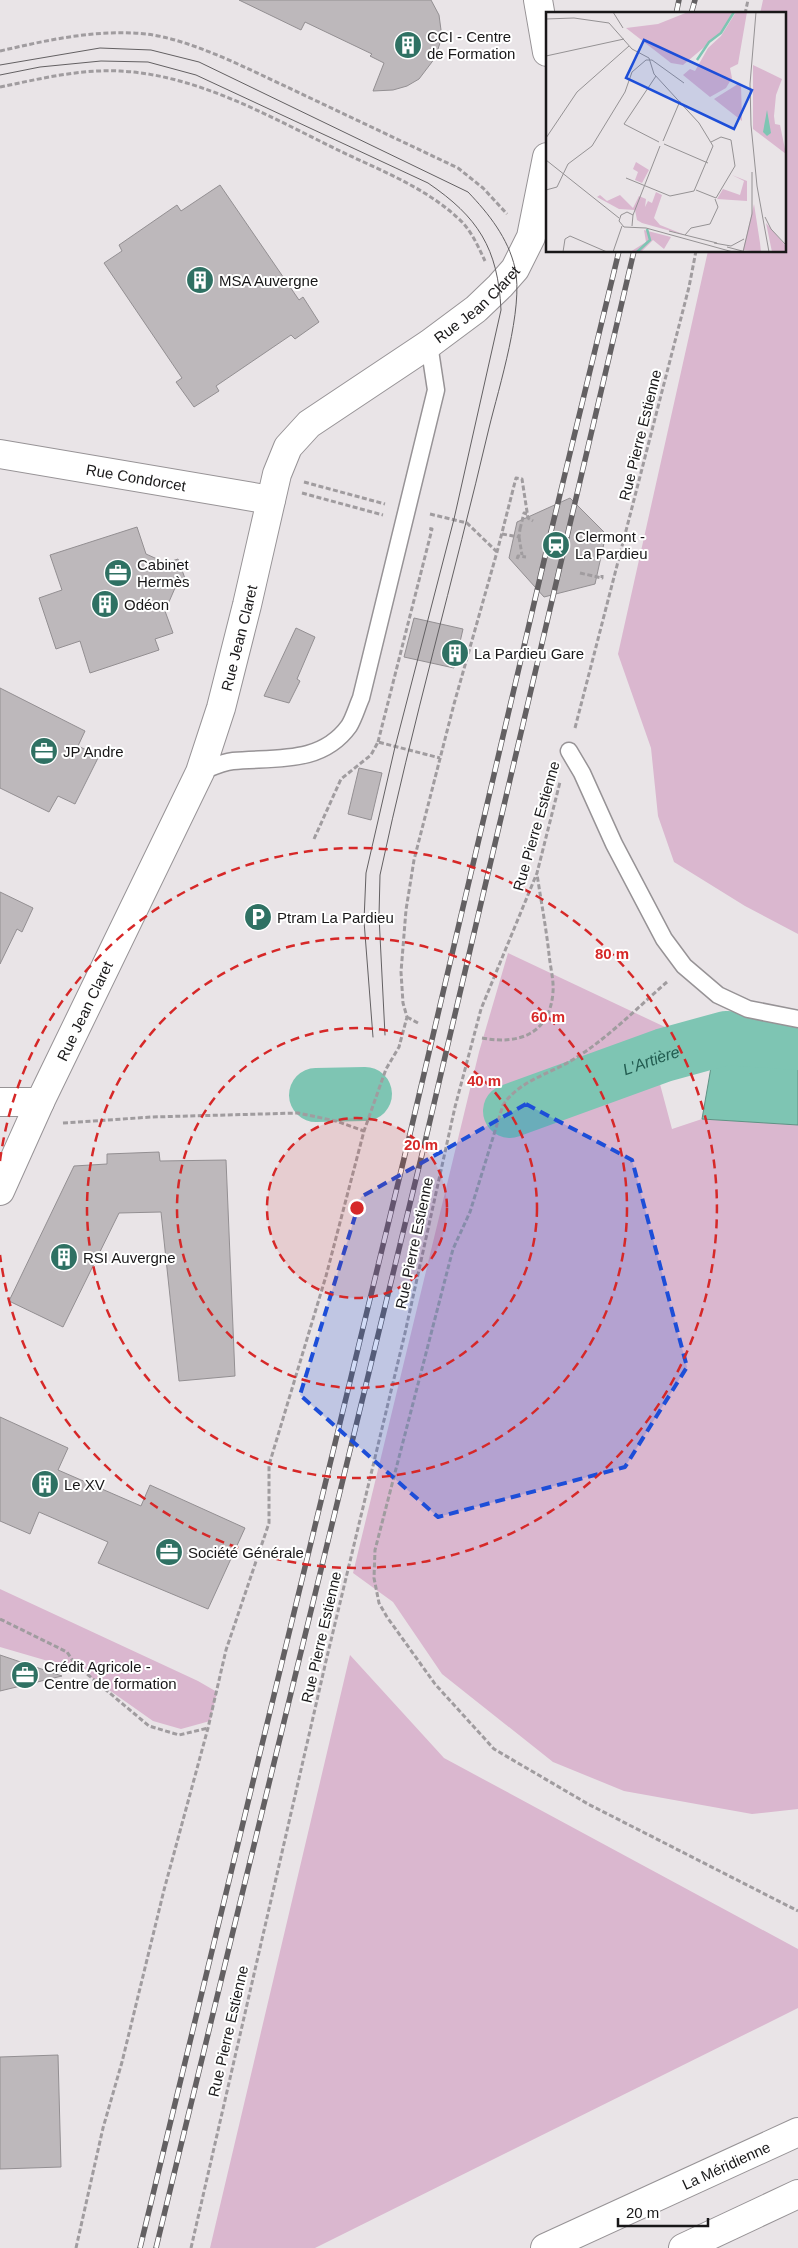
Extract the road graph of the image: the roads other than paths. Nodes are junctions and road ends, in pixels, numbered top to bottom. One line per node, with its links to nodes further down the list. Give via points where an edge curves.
1 (538, 0): 2 (main road)
2 (546, 46)
3 (546, 162): 4 (main road, Rue Jean Claret, via 531,237 515,269 476,309)
4 (429, 344): 6 (main road, Rue Jean Claret, via 309,424 288,447); 8 (lane, via 436,390 363,689 350,724 337,740 296,758 231,761)
5 (0, 454): 6 (main road, Rue Condorcet)
6 (271, 500): 8 (main road, Rue Jean Claret, via 226,689)
7 (569, 751): 9 (lane, via 664,939 684,966 718,995 748,1009)
8 (200, 772): 11 (main road, Rue Jean Claret)
9 (798, 1019)
10 (0, 1102): 11 (main road)
11 (35, 1114): 12 (main road, Rue Jean Claret)
12 (0, 1191)
13 (798, 2132): 15 (main road, La Méridienne)
14 (798, 2194): 16 (main road)
15 (545, 2248)
16 (683, 2248)

